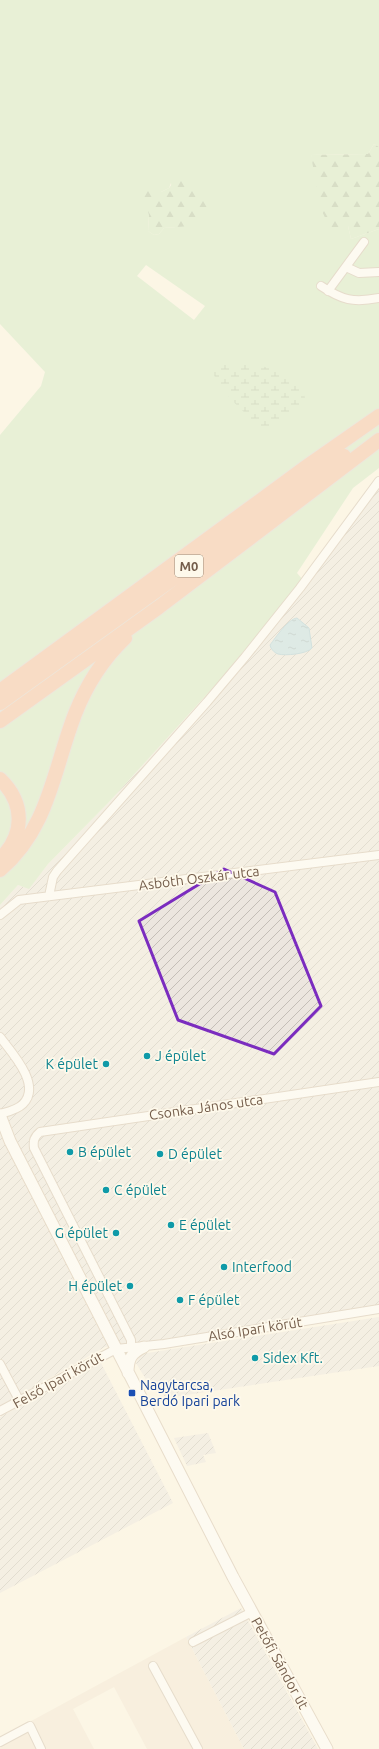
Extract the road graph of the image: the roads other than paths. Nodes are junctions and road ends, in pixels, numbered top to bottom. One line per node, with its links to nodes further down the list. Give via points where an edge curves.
1 (364, 242): 2 (street)
2 (346, 267): 3 (street, via 359,273); 5 (street)
3 (379, 272)
4 (321, 286): 5 (street)
5 (328, 291): 6 (street, via 352,301)
6 (379, 298)
7 (379, 416): 12 (highway, M0)
8 (379, 431): 15 (highway, M0)
9 (379, 440): 11 (highway)
10 (379, 480): 21 (street, via 300,588 246,656 56,870)
11 (159, 607): 16 (highway); 20 (highway, via 117,646 95,674 76,713 40,818 19,852)
12 (65, 642): 13 (highway); 14 (highway, M0)
13 (0, 679)
14 (0, 691)
15 (0, 703)
16 (0, 721)
17 (0, 779): 19 (highway, via 14,795 19,816 16,835)
18 (379, 855): 21 (street, Asbóth Oszkár utca)
19 (0, 859)
20 (0, 870)
21 (49, 896): 22 (street, Asbóth Oszkár utca, via 18,900)
22 (0, 915)
23 (0, 1037): 25 (street, via 25,1072 29,1091 23,1104)
24 (379, 1082): 28 (street, Csonka János utca, via 40,1132 35,1138 34,1148 131,1340)
25 (0, 1114): 29 (main road, Petőfi Sándor út, via 10,1141)
26 (379, 1309): 27 (street, Alsó Ipari körút)
27 (144, 1347): 28 (street, Alsó Ipari körút); 31 (main road, via 131,1355)
28 (131, 1348): 29 (street, Alsó Ipari körút)
29 (116, 1349): 31 (main road, Petőfi Sándor út); 32 (street, Felső Ipari körút)
30 (0, 1364): 32 (street)
31 (128, 1374): 34 (main road, Petőfi Sándor út)
32 (19, 1400): 33 (street, Felső Ipari körút)
33 (0, 1411)
34 (252, 1612): 35 (street); 40 (main road, Petőfi Sándor út)
35 (193, 1642)
36 (153, 1666): 39 (street)
37 (0, 1742): 38 (street, via 30,1726)
38 (41, 1749)
39 (198, 1749)
40 (327, 1749)

